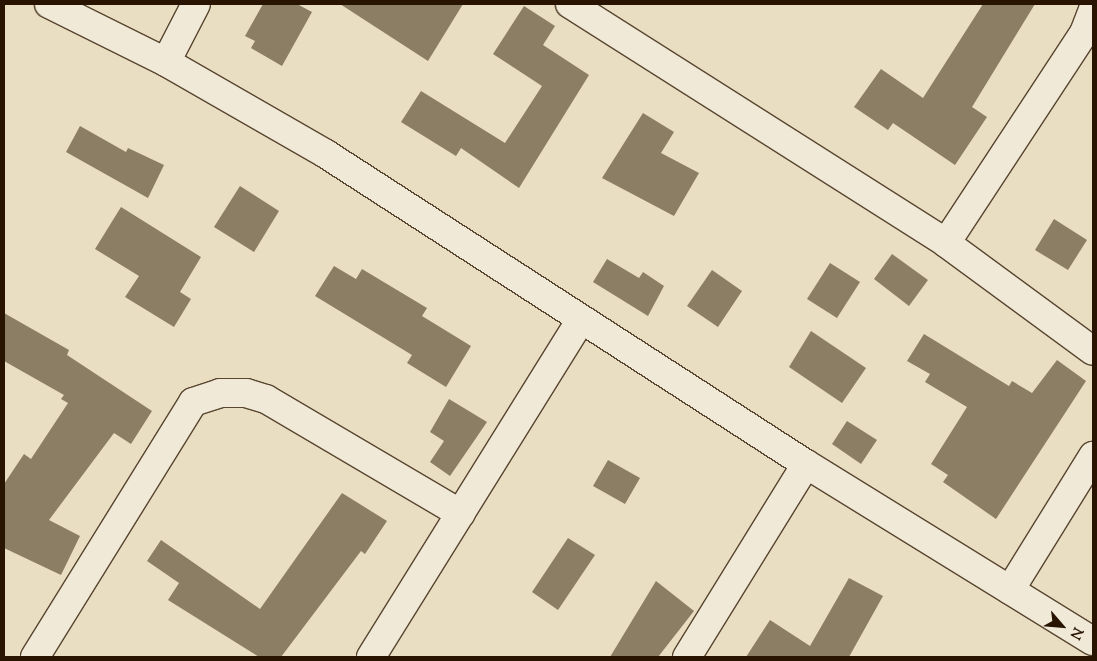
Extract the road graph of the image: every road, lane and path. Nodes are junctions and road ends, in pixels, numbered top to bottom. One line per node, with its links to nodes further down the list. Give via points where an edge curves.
1 (50, 4): 5 (street)
2 (196, 4): 5 (street)
3 (570, 4): 6 (street)
4 (1093, 9): 6 (street, via 1084,34)
5 (166, 62): 7 (street, via 326,154)
6 (946, 243): 8 (street)
7 (582, 320): 10 (street); 11 (street)
8 (1093, 351)
9 (1093, 456): 12 (street)
10 (806, 464): 12 (street); 16 (street)
11 (461, 514): 14 (street, via 266,398 220,393 192,402); 15 (street)
12 (1010, 590): 13 (street)
13 (1093, 641)
14 (35, 657)
15 (371, 657)
16 (687, 657)

